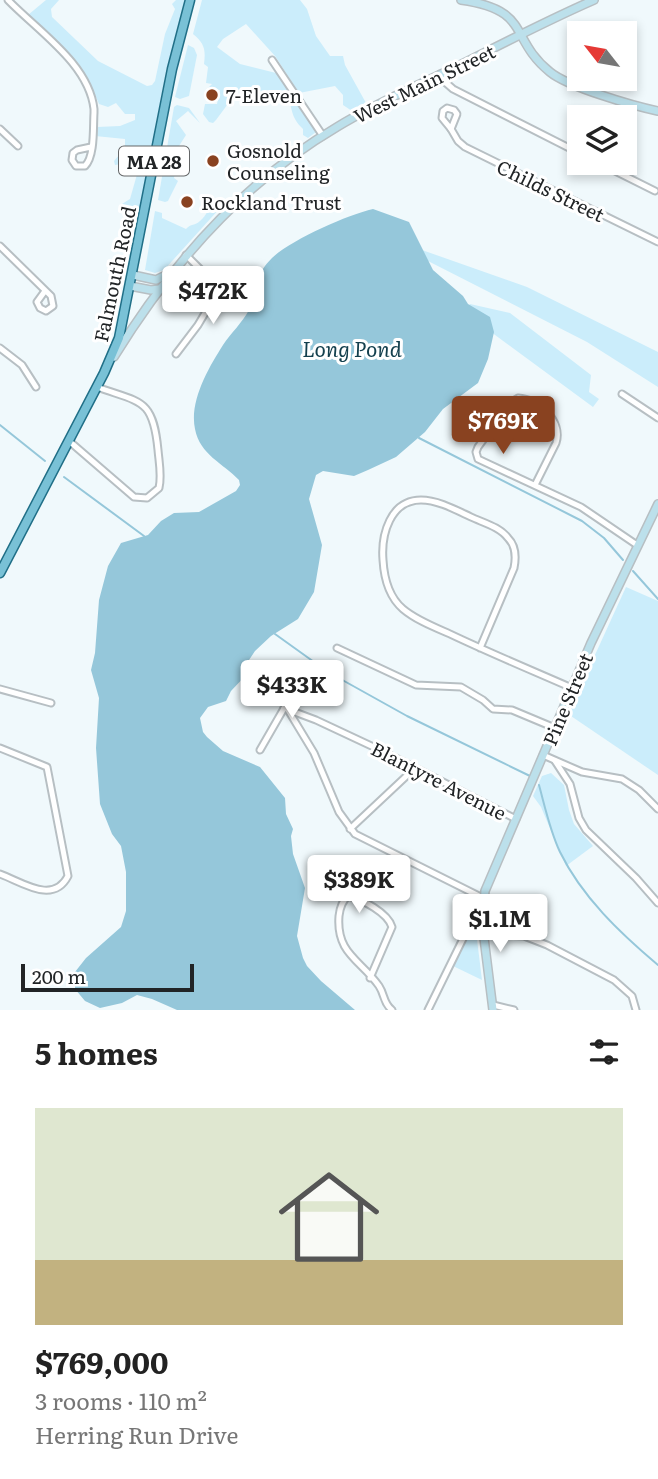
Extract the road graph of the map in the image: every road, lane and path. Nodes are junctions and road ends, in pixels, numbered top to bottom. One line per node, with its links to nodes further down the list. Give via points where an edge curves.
1 (8, 0): 13 (street, via 86,81 94,109)
2 (190, 0): 21 (main road, Falmouth Road / MA 28, via 172,69)
3 (461, 0): 5 (main road, via 503,11)
4 (594, 0): 5 (main road, West Main Street)
5 (522, 34): 7 (main road, West Main Street); 8 (main road, via 540,62 558,78)
6 (272, 60): 11 (street)
7 (440, 74): 11 (main road, West Main Street); 14 (street, via 453,89)
8 (658, 111)
9 (0, 129): 12 (street)
10 (451, 129): 17 (street, Childs Street, via 465,147)
11 (323, 136): 19 (main road, West Main Street, via 255,186)
12 (18, 146)
13 (91, 147)
14 (567, 147)
15 (623, 175): 16 (street)
16 (655, 191)
17 (658, 243)
18 (0, 246): 24 (street)
19 (186, 255): 20 (main road, West Main Street); 26 (street, via 218,291)
20 (174, 269): 21 (main road, via 156,280); 23 (main road, West Main Street)
21 (133, 275): 22 (main road, Falmouth Road / MA 28)
22 (130, 286): 23 (main road); 27 (main road, Falmouth Road / MA 28, via 119,338)
23 (159, 289): 27 (main road, West Main Street)
24 (45, 291)
25 (0, 348): 28 (street, via 22,365)
26 (176, 354)
27 (104, 373): 29 (main road, Falmouth Road / MA 28)
28 (36, 387)
29 (97, 387): 32 (main road, Falmouth Road / MA 28); 32 (street, via 139,403 152,416 159,488 146,498 134,497)
30 (622, 394): 31 (street)
31 (658, 418)
32 (69, 441): 36 (main road, Falmouth Road / MA 28)
33 (535, 485): 33 (street, via 477,457 488,432 518,398 549,414 558,430); 35 (street, via 596,515)
34 (658, 504): 35 (main road, Pine Street)
35 (637, 545): 40 (main road, Pine Street)
36 (0, 573)
37 (337, 648): 44 (street, via 416,685 461,687 492,709 515,711)
38 (480, 648): 38 (street, via 419,620 391,593 384,568 385,535 392,516 407,503 421,500 446,506 498,529 512,543 514,568); 40 (street)
39 (302, 677): 43 (street)
40 (572, 688): 44 (main road, Pine Street)
41 (0, 689): 42 (street)
42 (51, 704)
43 (286, 709): 46 (street); 49 (street, Blantyre Avenue); 52 (street, via 314,753)
44 (555, 728): 47 (main road, Pine Street)
45 (0, 748): 53 (street, via 47,767 68,876 59,889 51,891)
46 (260, 750)
47 (543, 755): 48 (street); 51 (main road, Pine Street)
48 (555, 761): 50 (street, via 582,772 622,779); 55 (street, via 570,784 586,830)
49 (415, 768): 51 (street, Blantyre Avenue); 52 (street)
50 (658, 809)
51 (516, 819): 54 (main road, Pine Street)
52 (350, 829): 54 (street, via 359,838)
53 (0, 874)
54 (483, 898): 56 (main road); 60 (street)
55 (658, 903)
56 (484, 934): 58 (main road); 62 (street, via 524,936 547,944 614,980 632,996)
57 (370, 978): 57 (street, via 342,942 340,911 348,896 387,917 393,927); 59 (street)
58 (493, 1008): 61 (street)
59 (392, 1010)
60 (428, 1010)
61 (514, 1010)
62 (636, 1010)

